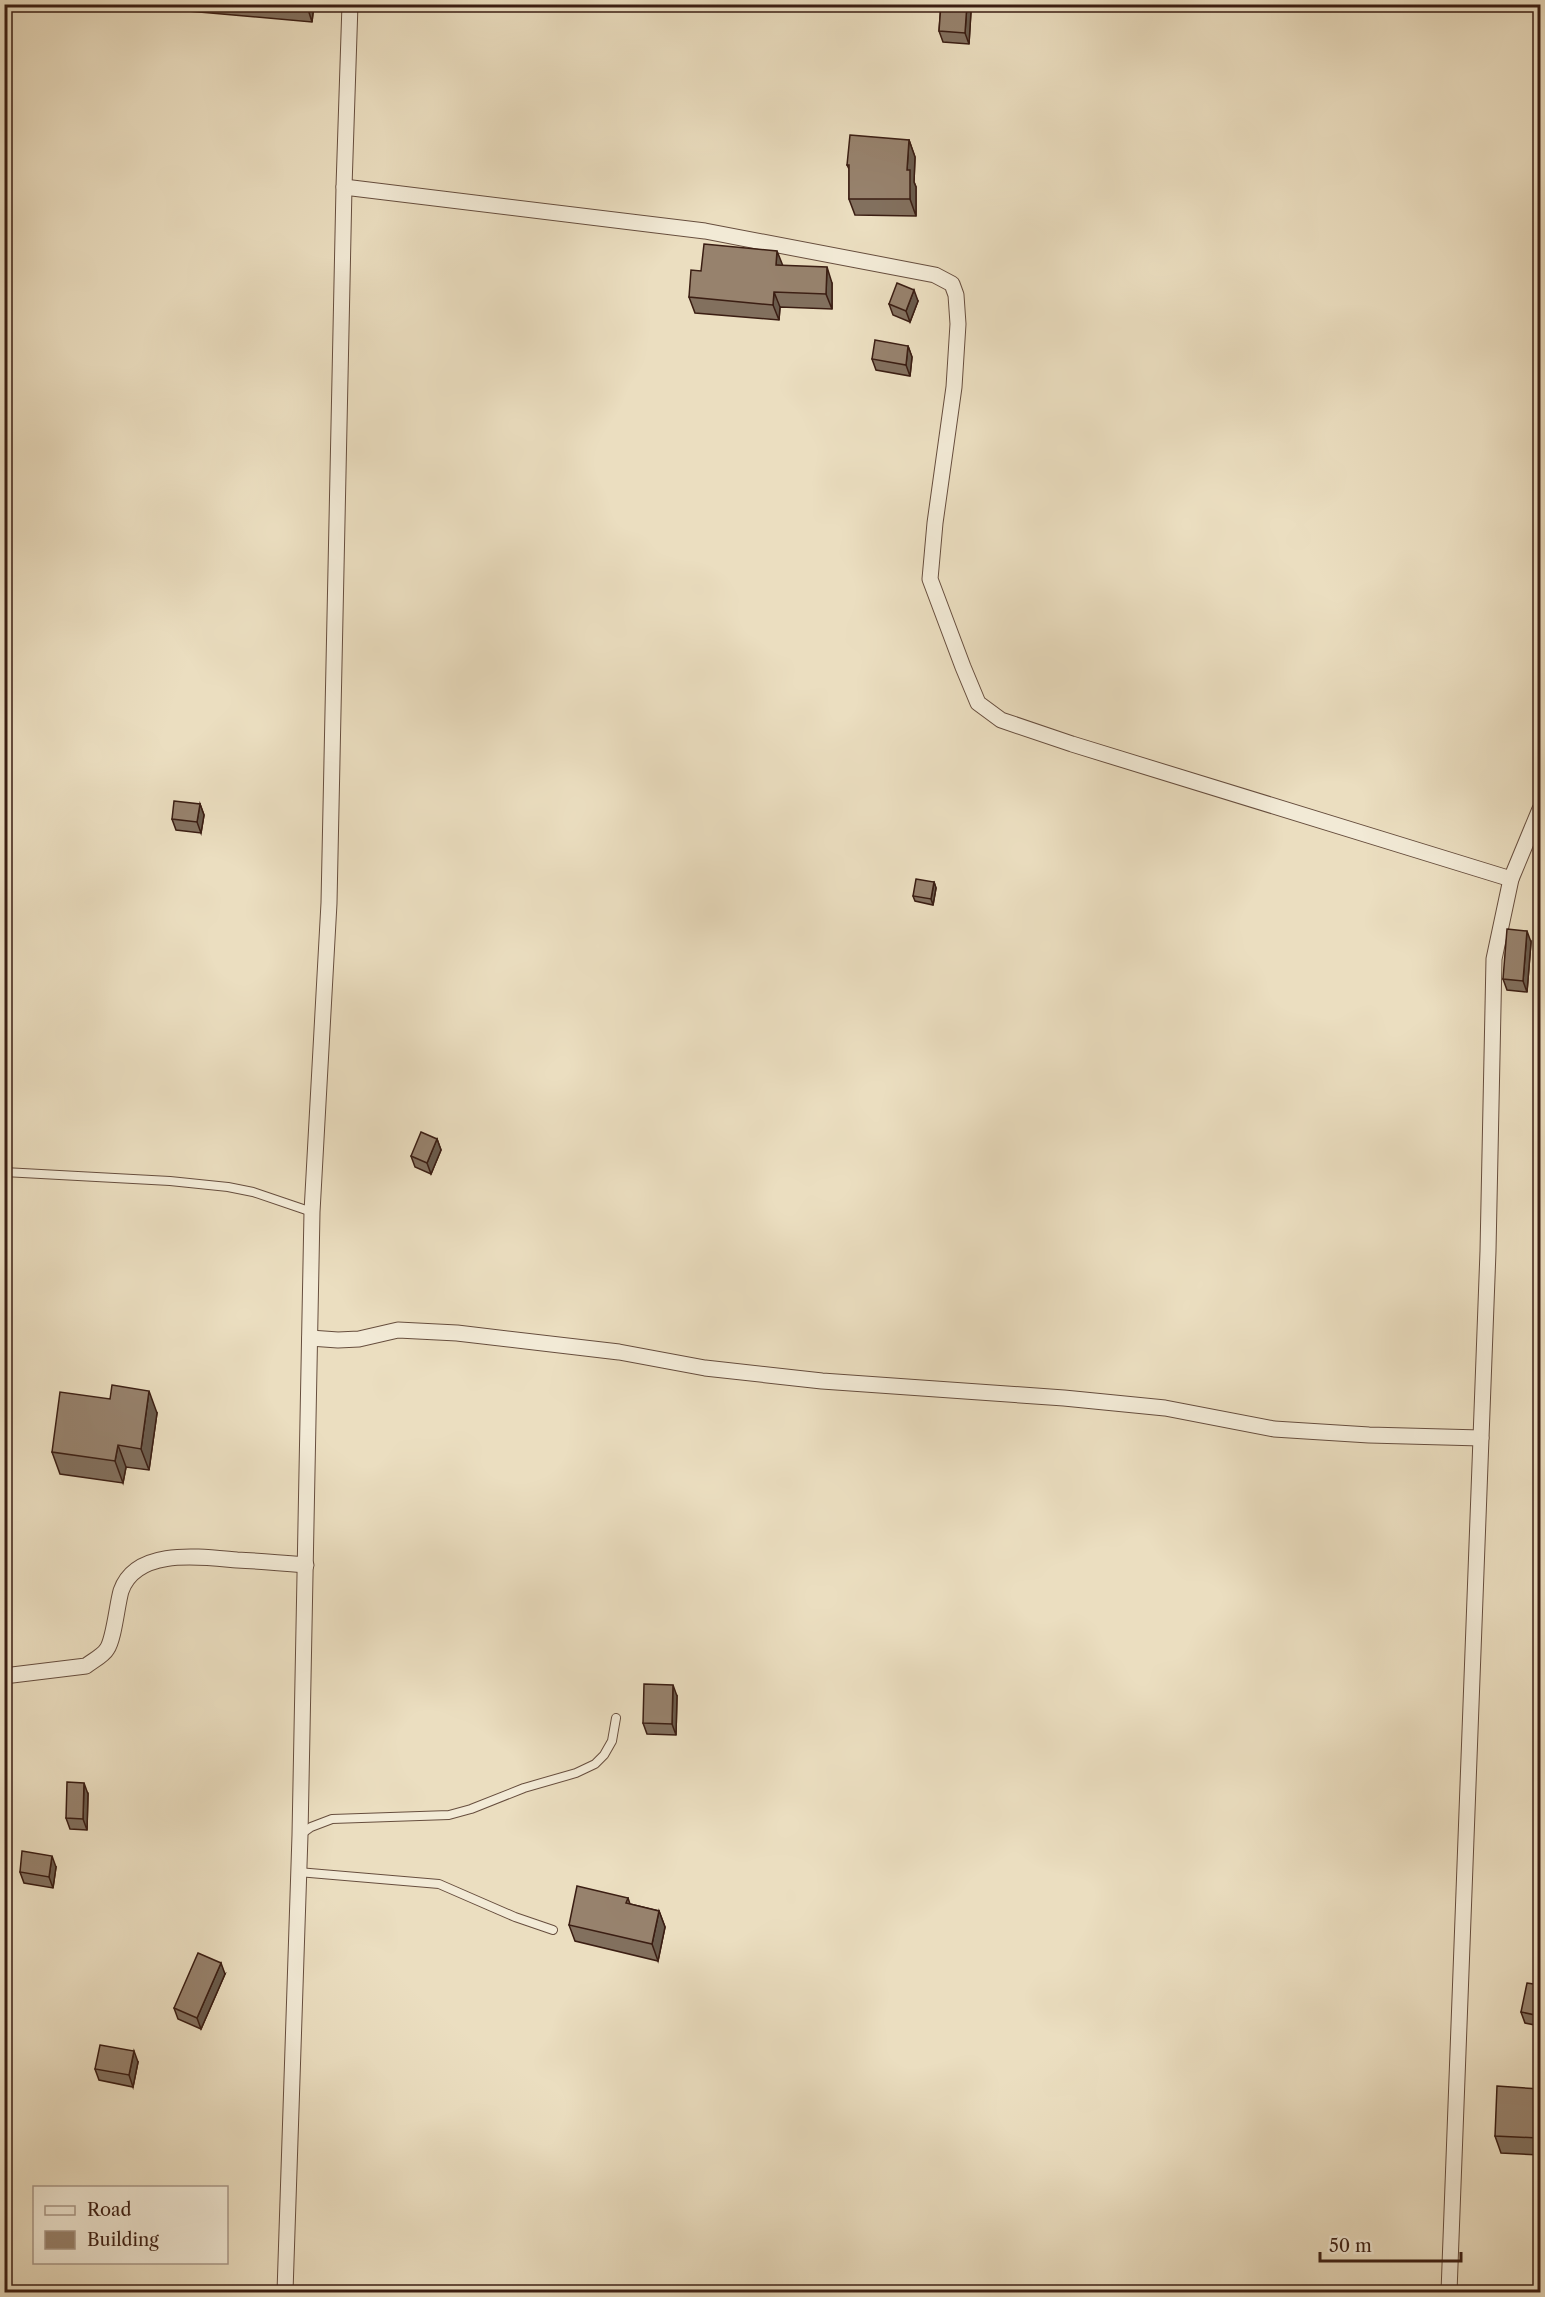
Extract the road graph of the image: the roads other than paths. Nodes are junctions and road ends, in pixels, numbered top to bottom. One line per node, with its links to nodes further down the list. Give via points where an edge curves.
1 (350, 4): 2 (street)
2 (344, 188): 4 (street, via 705,231 935,275 952,284 958,324 954,387 930,579 978,703 1001,720 1060,740); 6 (street, via 329,903)
3 (1540, 809): 4 (street)
4 (1511, 879): 8 (street, via 1494,959)
5 (4, 1172): 6 (lane, via 228,1187)
6 (312, 1212): 7 (street)
7 (310, 1338): 8 (street, via 359,1339 398,1330 457,1333 822,1381 1165,1408 1274,1429); 9 (street)
8 (1481, 1438): 16 (street)
9 (306, 1565): 10 (street, via 190,1556 152,1562 136,1571 122,1588 107,1649 97,1658 86,1666); 12 (street)
10 (4, 1676)
11 (616, 1718): 12 (lane, via 612,1741 604,1755 576,1773 449,1815 332,1819)
12 (300, 1835): 13 (street)
13 (298, 1872): 14 (lane, via 439,1884); 15 (street)
14 (553, 1930)
15 (285, 2292)
16 (1449, 2292)

